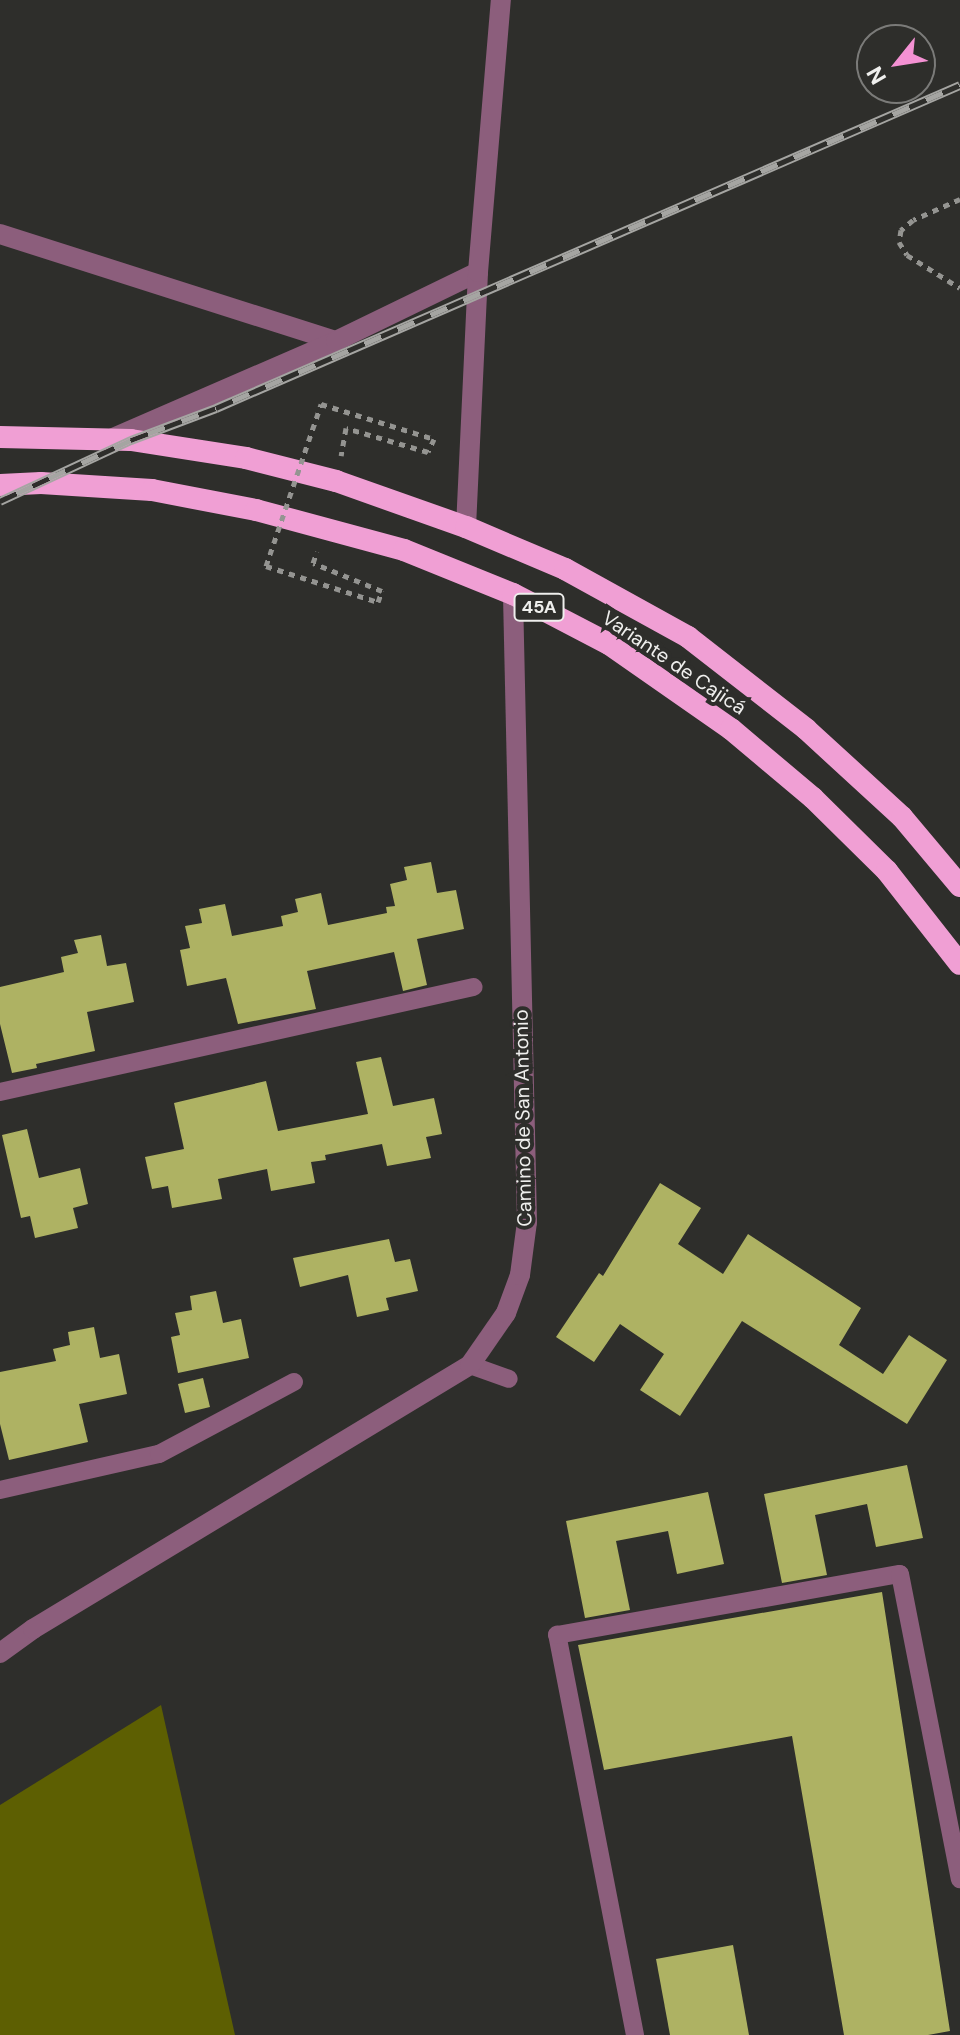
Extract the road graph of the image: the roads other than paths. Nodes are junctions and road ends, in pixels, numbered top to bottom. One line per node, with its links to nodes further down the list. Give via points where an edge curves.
1 (501, 0): 3 (street)
2 (0, 234): 4 (street)
3 (478, 272): 4 (street); 8 (street)
4 (336, 341): 6 (street)
5 (0, 437): 6 (highway, Variante de Cajicá / 45A)
6 (107, 441): 8 (highway, Variante de Cajicá / 45A, via 190,448 336,481)
7 (0, 485): 9 (highway, Variante de Cajicá / 45A, via 152,490 256,510 404,550)
8 (466, 527): 10 (highway, Variante de Cajicá / 45A, via 565,569 688,637 806,729 902,817)
9 (513, 594): 11 (highway, Variante de Cajicá / 45A, via 609,644 731,729 813,798 887,871); 14 (street, Camino de San Antonio, via 527,1222 520,1275 506,1313)
10 (960, 886)
11 (960, 964)
12 (474, 987): 13 (lane)
13 (0, 1092)
14 (470, 1365): 15 (lane); 18 (street, Camino de San Antonio)
15 (509, 1379)
16 (294, 1382): 17 (lane, via 159,1454)
17 (0, 1490)
18 (0, 1653)
19 (960, 1879): 20 (lane, via 900,1574 557,1635)
20 (635, 2035)

